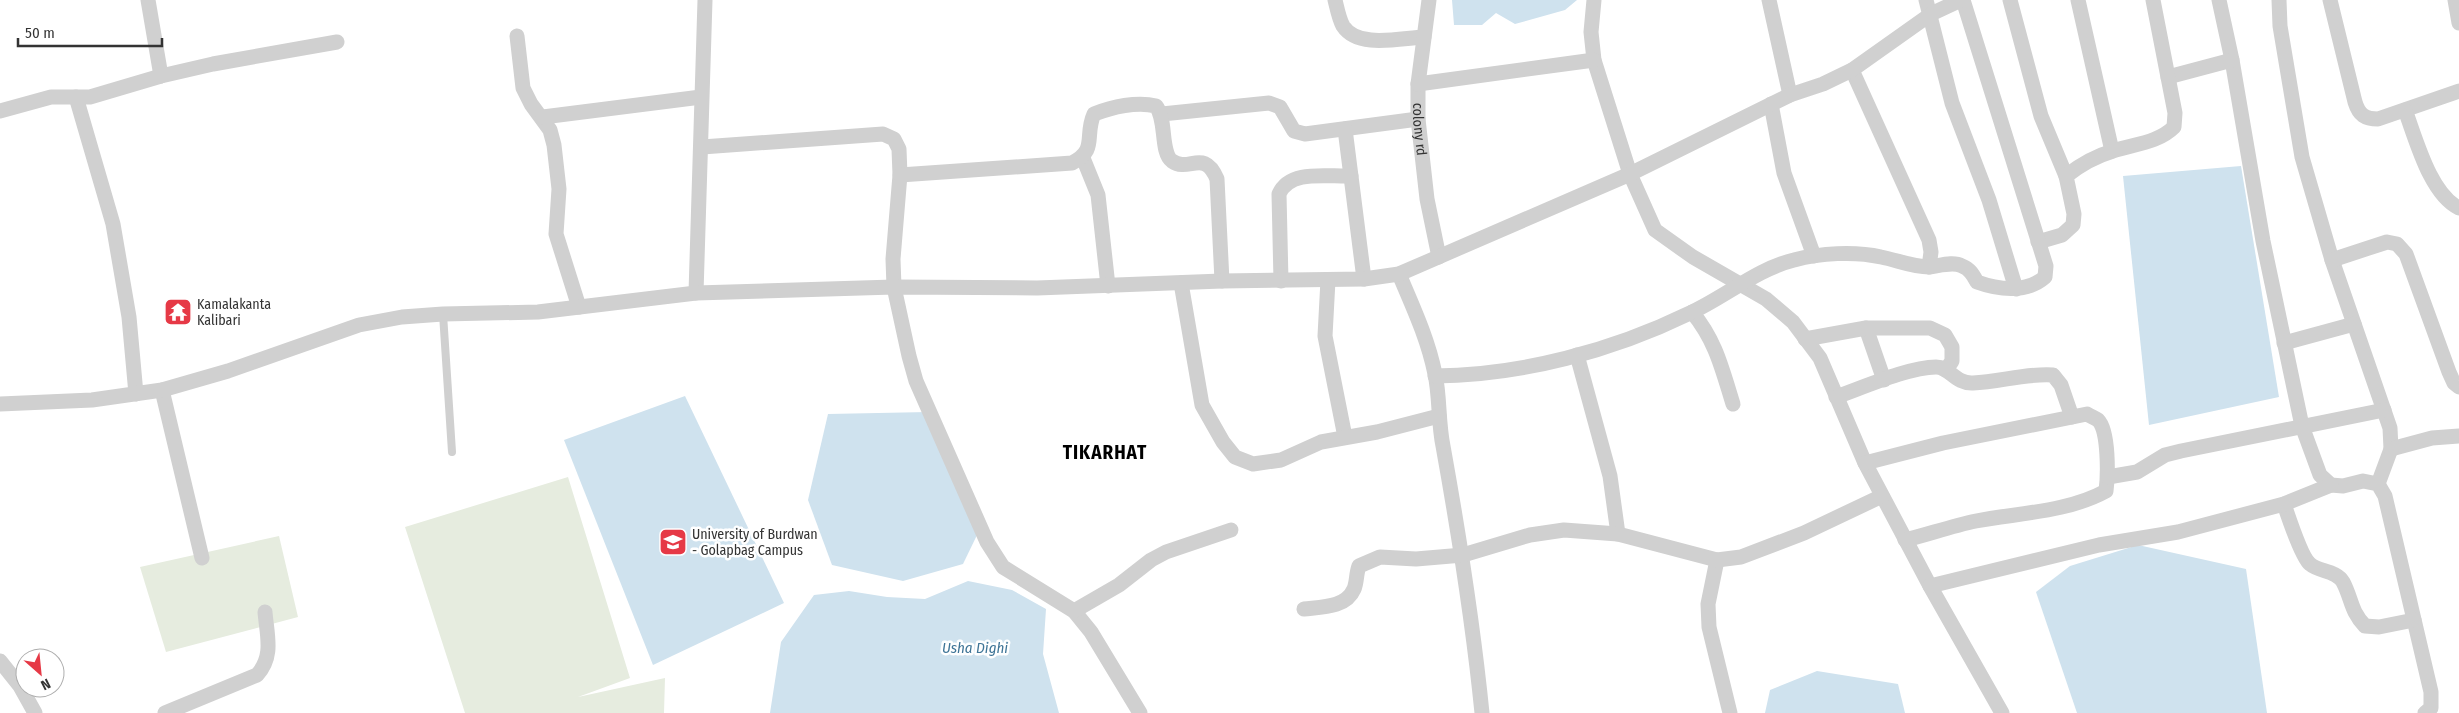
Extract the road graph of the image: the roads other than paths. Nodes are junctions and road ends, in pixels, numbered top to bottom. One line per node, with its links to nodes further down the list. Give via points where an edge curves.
1 (148, 0): 23 (street)
2 (705, 0): 29 (street)
3 (1335, 0): 18 (street, via 1342,25 1352,35 1364,40)
4 (1429, 0): 18 (street, colony rd)
5 (1594, 0): 20 (street, via 1591,32)
6 (1769, 0): 27 (street)
7 (1962, 0): 15 (street); 45 (street)
8 (2010, 0): 43 (street, via 2041,116)
9 (2078, 0): 38 (street)
10 (2153, 0): 24 (street)
11 (2219, 0): 21 (street)
12 (2279, 0): 48 (street, via 2280,26 2302,157)
13 (2330, 0): 31 (street, via 2358,110 2369,119 2378,119)
14 (2455, 0): 16 (street)
15 (1929, 7): 22 (street); 59 (street, via 1952,103 1989,200)
16 (2459, 22)
17 (517, 36): 34 (street, via 523,88)
18 (1424, 37): 25 (street, colony rd)
19 (336, 42): 23 (street)
20 (1594, 60): 25 (street); 40 (street)
21 (2232, 60): 24 (street); 67 (street)
22 (1852, 70): 27 (street); 49 (street, via 1929,240)
23 (161, 76): 28 (street, via 100,95)
24 (2168, 77): 38 (street, via 2175,113 2174,127 2165,136)
25 (1418, 84): 35 (street, colony rd)
26 (2459, 91): 31 (street)
27 (1790, 95): 30 (street)
28 (76, 97): 32 (street, via 51,97); 74 (street, via 113,224 129,317)
29 (701, 97): 34 (street); 37 (street)
30 (1772, 104): 40 (street); 46 (street, via 1784,173)
31 (2405, 110): 44 (street, via 2428,171 2449,203)
32 (0, 111)
33 (1162, 114): 36 (street, via 1269,103 1280,106 1294,131 1305,134); 39 (street, via 1156,106 1147,104 1106,109 1094,114 1090,124 1089,150); 53 (street, via 1170,160 1177,163 1204,162 1213,168 1217,179)
34 (542, 117): 61 (street, via 550,130 558,171 556,234)
35 (1418, 119): 36 (street); 47 (street, colony rd, via 1427,199)
36 (1345, 128): 42 (street)
37 (702, 147): 41 (street, via 883,134 894,139 899,149); 60 (street)
38 (2112, 151): 43 (street, via 2078,166)
39 (1083, 158): 41 (street, via 1072,163); 57 (street, via 1098,194)
40 (1630, 174): 47 (street); 56 (street, via 1655,230)
41 (900, 175): 58 (street)
42 (1351, 176): 51 (street); 54 (street, via 1295,177 1283,184 1279,194)
43 (2066, 176): 45 (street, via 2074,214 2073,225 2062,235)
44 (2459, 208)
45 (2038, 242): 59 (street, via 2046,266 2045,277 2036,284)
46 (1814, 256): 49 (street, via 1879,257); 56 (street, via 1792,260)
47 (1439, 257): 50 (street)
48 (2332, 260): 64 (street); 72 (street, via 2387,242 2397,244 2406,254 2449,372)
49 (1929, 267): 59 (street, via 1961,265 1971,271 1977,282)
50 (1399, 274): 51 (street); 70 (street, via 1426,338)
51 (1364, 279): 52 (street)
52 (1328, 280): 54 (street); 83 (street, via 1325,336)
53 (1222, 281): 54 (street); 55 (street)
54 (1281, 281)
55 (1181, 283): 57 (street); 83 (street, via 1202,405 1235,457 1253,464 1282,460 1321,442)
56 (1740, 285): 62 (street); 66 (street, via 1766,299 1793,322)
57 (1108, 286): 58 (street)
58 (894, 287): 60 (street); 101 (street, via 916,381 987,542 1002,567)
59 (2016, 289)
60 (696, 293): 61 (street)
61 (579, 307): 63 (street, via 538,312)
62 (1692, 312): 68 (street, via 1650,332); 77 (street, via 1707,330 1714,346)
63 (443, 314): 73 (street, via 359,325 228,371); 85 (lane)
64 (2354, 324): 67 (street); 78 (street)
65 (1866, 328): 66 (street); 69 (street, via 1930,328 1945,335 1952,347 1952,361); 71 (street)
66 (1805, 338): 75 (street, via 1820,358)
67 (2284, 343): 81 (street)
68 (1577, 355): 70 (street, via 1482,373); 93 (street, via 1610,476)
69 (1946, 370): 71 (street, via 1936,367); 80 (street, via 1957,380 1972,383 2036,374 2053,375 2061,385)
70 (1435, 376): 79 (street)
71 (1884, 380): 75 (street)
72 (2459, 387)
73 (162, 390): 74 (street); 96 (street)
74 (136, 394): 76 (street, via 92,400)
75 (1836, 397): 86 (street)
76 (0, 404)
77 (1732, 404)
78 (2384, 410): 81 (street); 84 (street, via 2390,428)
79 (1439, 416): 83 (street); 95 (street)
80 (2072, 417): 86 (street, via 1943,443); 87 (street, via 2087,414 2099,421 2104,434)
81 (2302, 426): 87 (street, via 2181,450 2137,472); 89 (street, via 2320,475)
82 (2459, 436): 84 (street, via 2432,438)
83 (1345, 437)
84 (2391, 449): 88 (street)
85 (452, 452)
86 (1865, 463): 90 (street)
87 (2108, 477): 94 (street, via 2106,491 2094,498)
88 (2378, 484): 89 (street, via 2364,481); 102 (street, via 2385,496)
89 (2331, 485): 91 (street)
90 (1882, 496): 94 (street); 97 (street, via 1741,557)
91 (2284, 504): 98 (street, via 2178,532 2099,545); 102 (street, via 2308,562 2342,580 2355,615 2365,626 2379,627)
92 (1231, 530): 101 (street, via 1166,552)
93 (1618, 534): 95 (street, via 1564,530); 97 (street)
94 (1905, 540): 98 (street)
95 (1463, 555): 99 (street, via 1380,558 1364,563 1359,566 1355,588 1349,598 1334,605); 107 (street)
96 (202, 558)
97 (1717, 560): 108 (street, via 1708,604 1709,627)
98 (1930, 586): 109 (street)
99 (1304, 609)
100 (265, 612): 105 (street, via 268,655 265,666 257,675)
101 (1074, 612): 106 (street, via 1091,632)
102 (2414, 620): 110 (street, via 2431,692 2431,708)
103 (0, 661): 104 (street, via 20,686)
104 (35, 713)
105 (165, 713)
106 (1140, 713)
107 (1482, 713)
108 (1730, 713)
109 (2002, 713)
110 (2425, 713)

